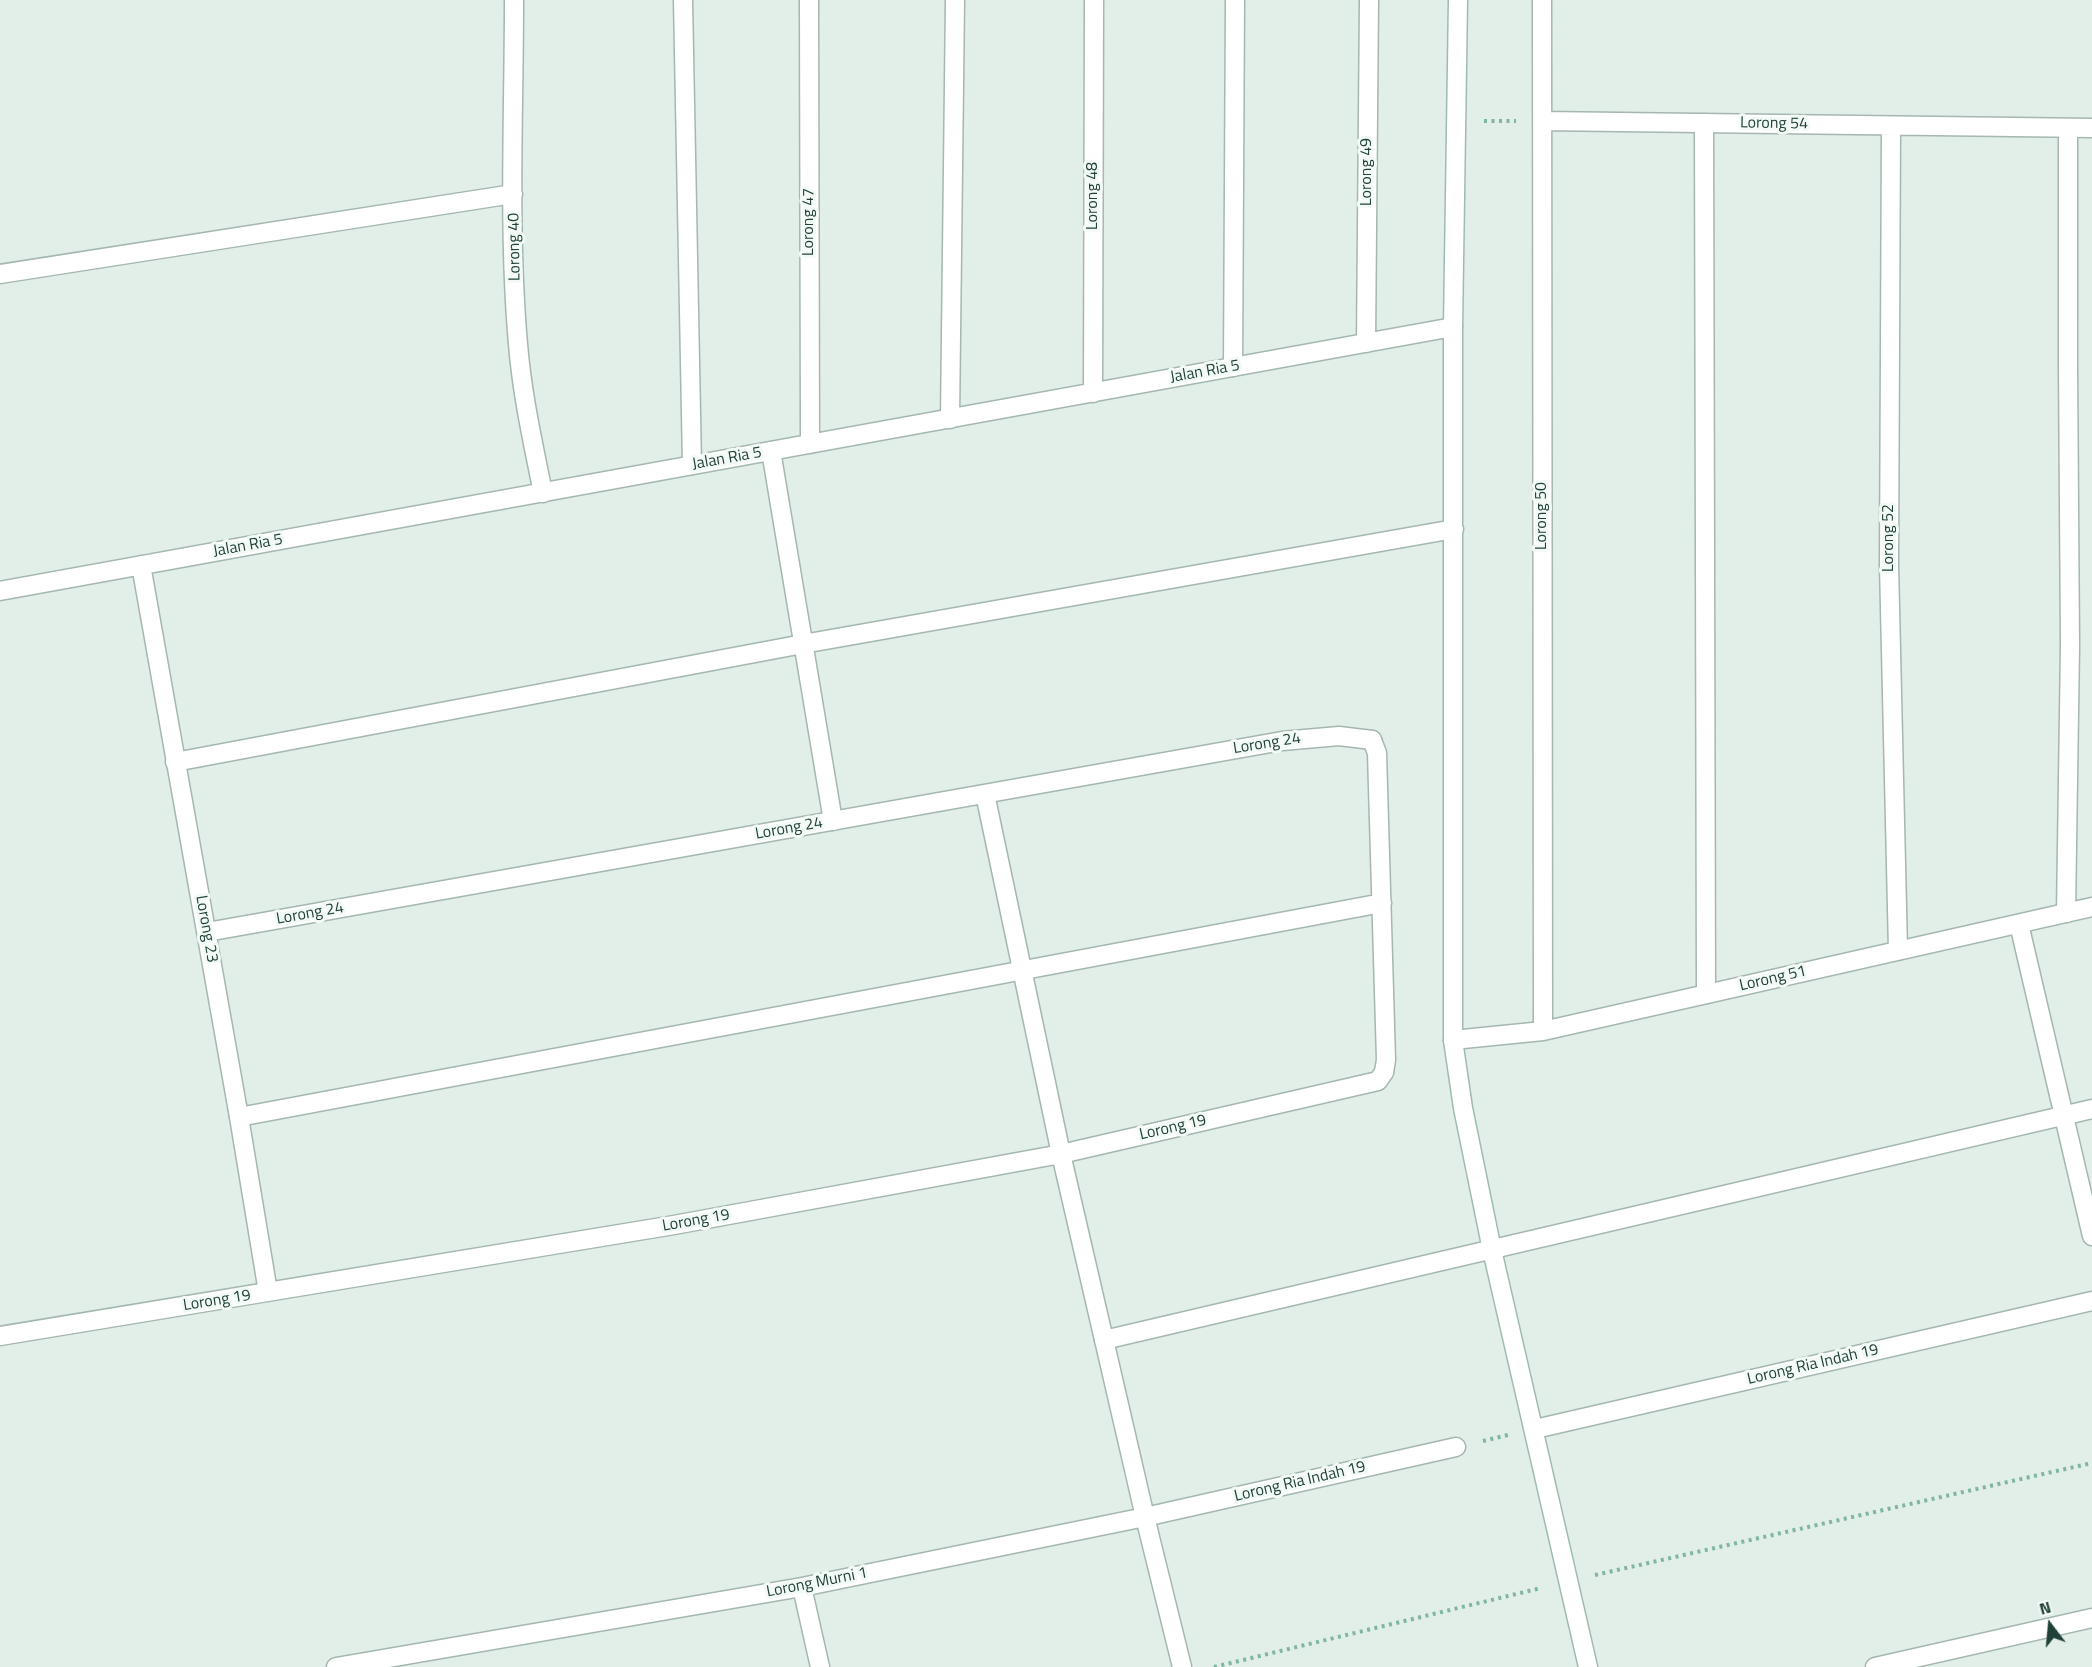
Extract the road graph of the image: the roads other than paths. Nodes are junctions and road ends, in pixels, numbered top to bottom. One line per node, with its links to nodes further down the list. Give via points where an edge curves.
1 (514, 0): 15 (street, Lorong 40)
2 (683, 0): 24 (street)
3 (809, 0): 22 (street, Lorong 47)
4 (955, 0): 21 (street)
5 (1094, 0): 20 (street, Lorong 48)
6 (1235, 0): 19 (street)
7 (1369, 0): 18 (street, Lorong 49)
8 (1458, 0): 17 (street)
9 (1542, 0): 10 (street, Lorong 50)
10 (1542, 121): 11 (street, Lorong 54); 41 (street, Lorong 50)
11 (1704, 123): 12 (street, Lorong 54); 40 (street)
12 (1891, 126): 13 (street, Lorong 54); 38 (street, Lorong 52, via 1889,565)
13 (2068, 128): 14 (street, Lorong 54); 35 (street, via 2070,646)
14 (2092, 129)
15 (513, 194): 16 (street); 25 (street, Lorong 40, via 518,343)
16 (0, 274)
17 (1453, 327): 18 (street, Jalan Ria 5); 26 (street)
18 (1366, 343): 19 (street, Jalan Ria 5)
19 (1233, 367): 20 (street, Jalan Ria 5)
20 (1093, 393): 21 (street, Jalan Ria 5)
21 (950, 418): 22 (street, Jalan Ria 5)
22 (810, 444): 23 (street, Jalan Ria 5)
23 (771, 451): 24 (street, Jalan Ria 5); 29 (street)
24 (692, 465): 25 (street, Jalan Ria 5)
25 (543, 493): 27 (street, Jalan Ria 5)
26 (1454, 529): 29 (street); 42 (street)
27 (141, 566): 28 (street, Jalan Ria 5); 30 (street, Lorong 23)
28 (0, 591)
29 (803, 644): 30 (street); 32 (street)
30 (175, 762): 37 (street, Lorong 23)
31 (985, 794): 32 (street, Lorong 24); 33 (street, Lorong 24, via 1282,741 1339,736 1372,740 1377,753); 39 (street)
32 (833, 821): 37 (street, Lorong 24)
33 (1382, 903): 39 (street); 46 (street, Lorong 19, via 1386,1060 1378,1081)
34 (2092, 907): 35 (street, Lorong 51)
35 (2066, 913): 36 (street, Lorong 51)
36 (2019, 924): 38 (street, Lorong 51); 44 (street)
37 (207, 932): 45 (street, Lorong 23)
38 (1898, 951): 40 (street, Lorong 51)
39 (1023, 970): 45 (street); 46 (street)
40 (1706, 994): 41 (street, Lorong 51)
41 (1543, 1031): 42 (street, Lorong 51)
42 (1453, 1040): 48 (street)
43 (2092, 1109): 44 (street)
44 (2064, 1116): 47 (street); 48 (street)
45 (240, 1117): 49 (street, Lorong 23)
46 (1061, 1154): 49 (street, Lorong 19, via 674,1225); 52 (street)
47 (2092, 1236)
48 (1492, 1250): 52 (street); 53 (street)
49 (268, 1292): 51 (street, Lorong 19)
50 (2092, 1301): 53 (street, Lorong Ria Indah 19)
51 (0, 1336)
52 (1104, 1340): 55 (street)
53 (1534, 1429): 61 (street)
54 (1456, 1447): 55 (street, Lorong Ria Indah 19)
55 (1145, 1517): 56 (street, Lorong Murni 1); 60 (street)
56 (802, 1587): 58 (street, Lorong Murni 1); 59 (street)
57 (2092, 1618): 62 (street)
58 (336, 1667)
59 (820, 1667)
60 (1182, 1667)
61 (1588, 1667)
62 (1875, 1667)

